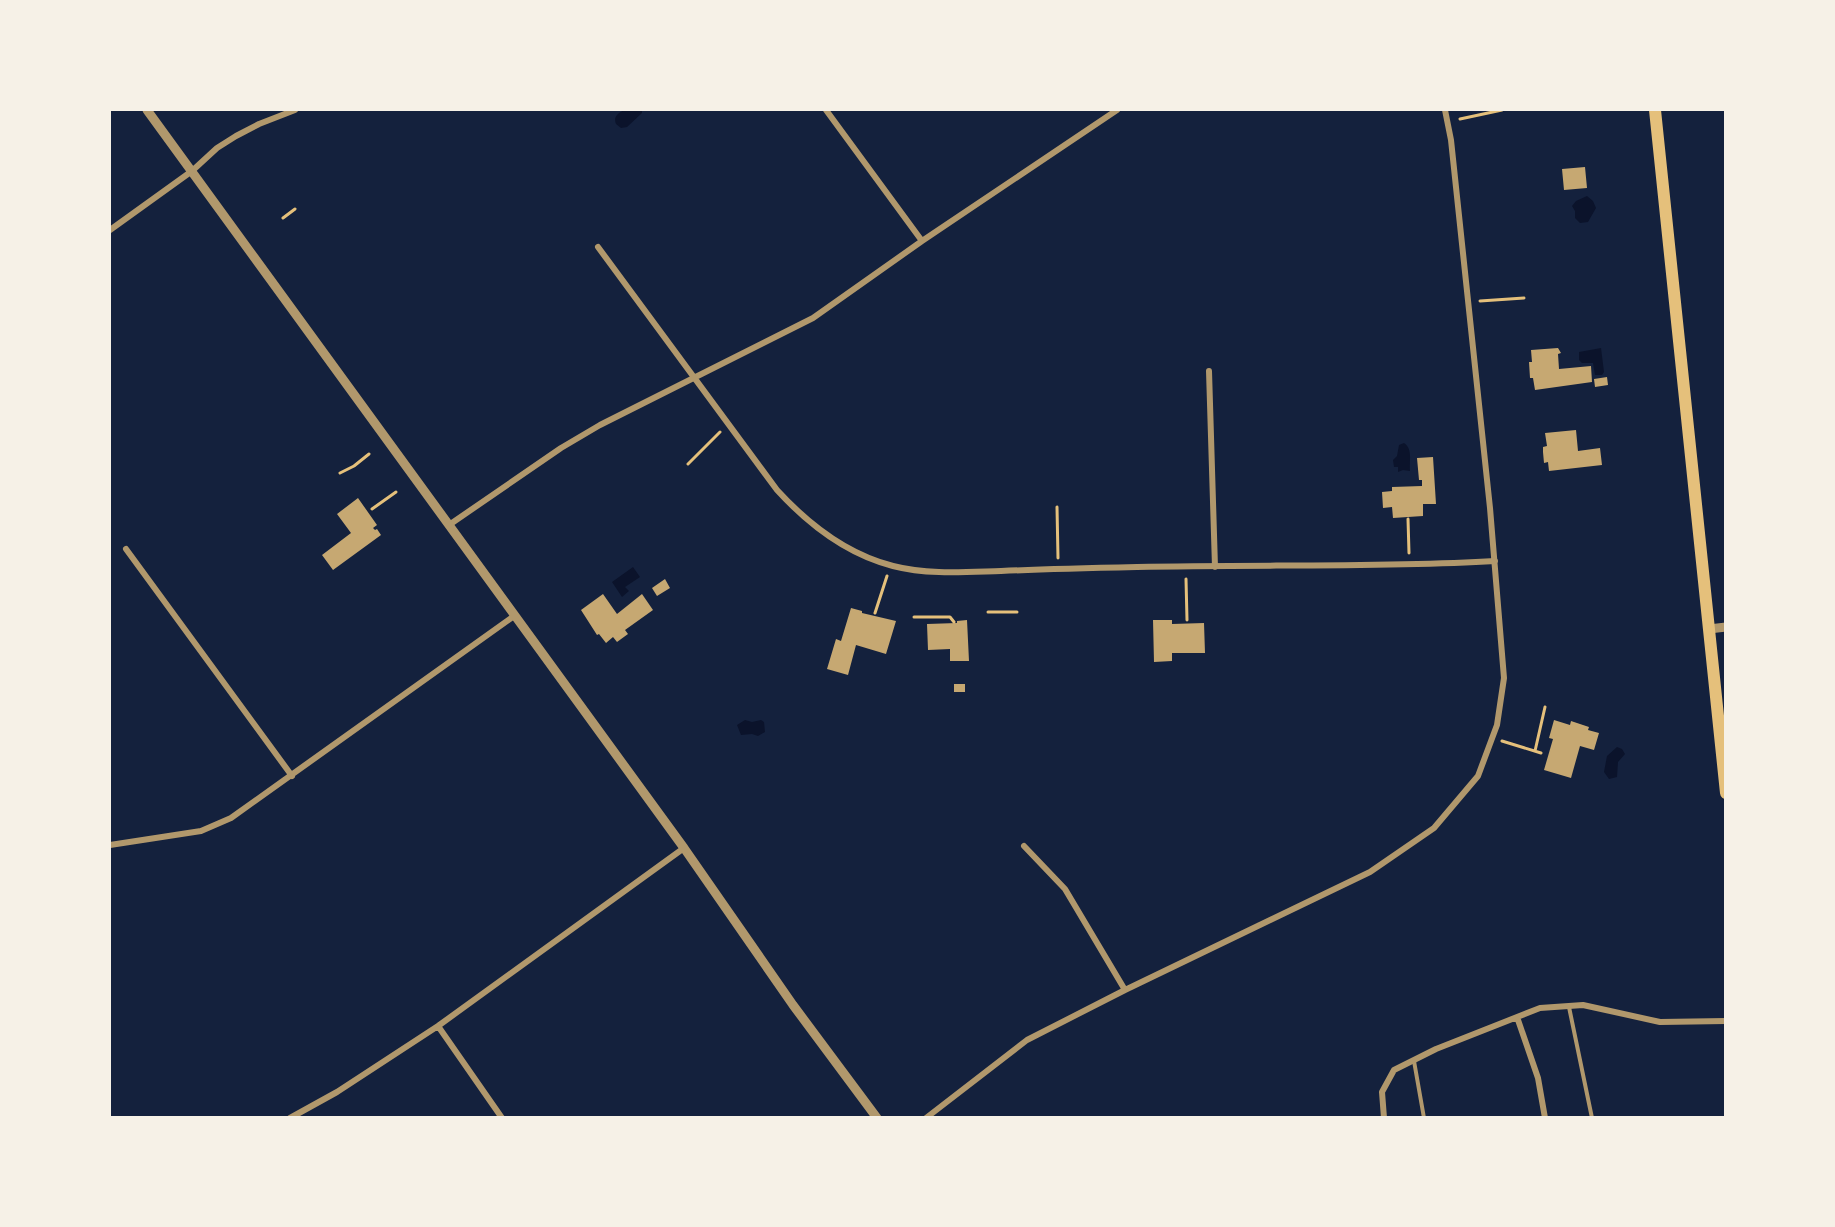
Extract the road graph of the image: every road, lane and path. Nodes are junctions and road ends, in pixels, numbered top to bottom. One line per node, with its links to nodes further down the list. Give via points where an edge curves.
1 (147, 110): 9 (street)
2 (295, 110): 9 (street, via 236,136)
3 (826, 110): 13 (street)
4 (1117, 110): 13 (street)
5 (1445, 110): 31 (street)
6 (1502, 110): 8 (path)
7 (1655, 110): 43 (main road)
8 (1460, 119)
9 (192, 171): 12 (street); 27 (street)
10 (295, 208): 11 (path)
11 (283, 218)
12 (110, 230)
13 (922, 241): 18 (street, via 813,318)
14 (598, 247): 18 (street)
15 (1524, 298): 16 (path)
16 (1480, 301)
17 (1209, 371): 32 (street)
18 (694, 377): 27 (street, via 600,424); 32 (street, via 794,509 846,548 875,561 924,572)
19 (720, 432): 21 (path)
20 (369, 454): 22 (path)
21 (688, 464)
22 (340, 473)
23 (396, 492): 25 (path)
24 (1058, 507): 30 (path)
25 (372, 509)
26 (1408, 519): 29 (path)
27 (449, 525): 38 (street)
28 (126, 549): 48 (street)
29 (1409, 553)
30 (1058, 558)
31 (1495, 561): 32 (street); 53 (street, via 1504,678 1497,725 1478,776 1434,828 1370,872)
32 (1215, 567)
33 (887, 576): 37 (path)
34 (1186, 579): 40 (path)
35 (988, 612): 36 (path)
36 (1017, 612)
37 (875, 613)
38 (514, 616): 48 (street); 52 (street)
39 (914, 617): 41 (path, via 950,617)
40 (1187, 620)
41 (954, 622)
42 (1725, 627): 43 (street)
43 (1710, 629): 49 (main road)
44 (1545, 707): 46 (path)
45 (1502, 741): 46 (path)
46 (1535, 751): 47 (path)
47 (1541, 753)
48 (292, 776): 50 (street, via 231,818 201,831)
49 (1725, 793)
50 (110, 845)
51 (1024, 846): 53 (street, via 1065,889)
52 (684, 848): 57 (street); 61 (street)
53 (1125, 990): 62 (street, via 1027,1040)
54 (1569, 1006): 55 (street, via 1540,1008); 56 (street, via 1583,1005 1660,1022); 66 (lane)
55 (1517, 1017): 58 (street); 65 (street, via 1538,1078)
56 (1725, 1021)
57 (438, 1026): 59 (street, via 338,1092); 60 (street)
58 (1414, 1061): 63 (street, via 1394,1070 1382,1092); 64 (lane)
59 (290, 1118)
60 (502, 1118)
61 (877, 1118)
62 (926, 1118)
63 (1384, 1118)
64 (1424, 1118)
65 (1545, 1118)
66 (1592, 1118)

